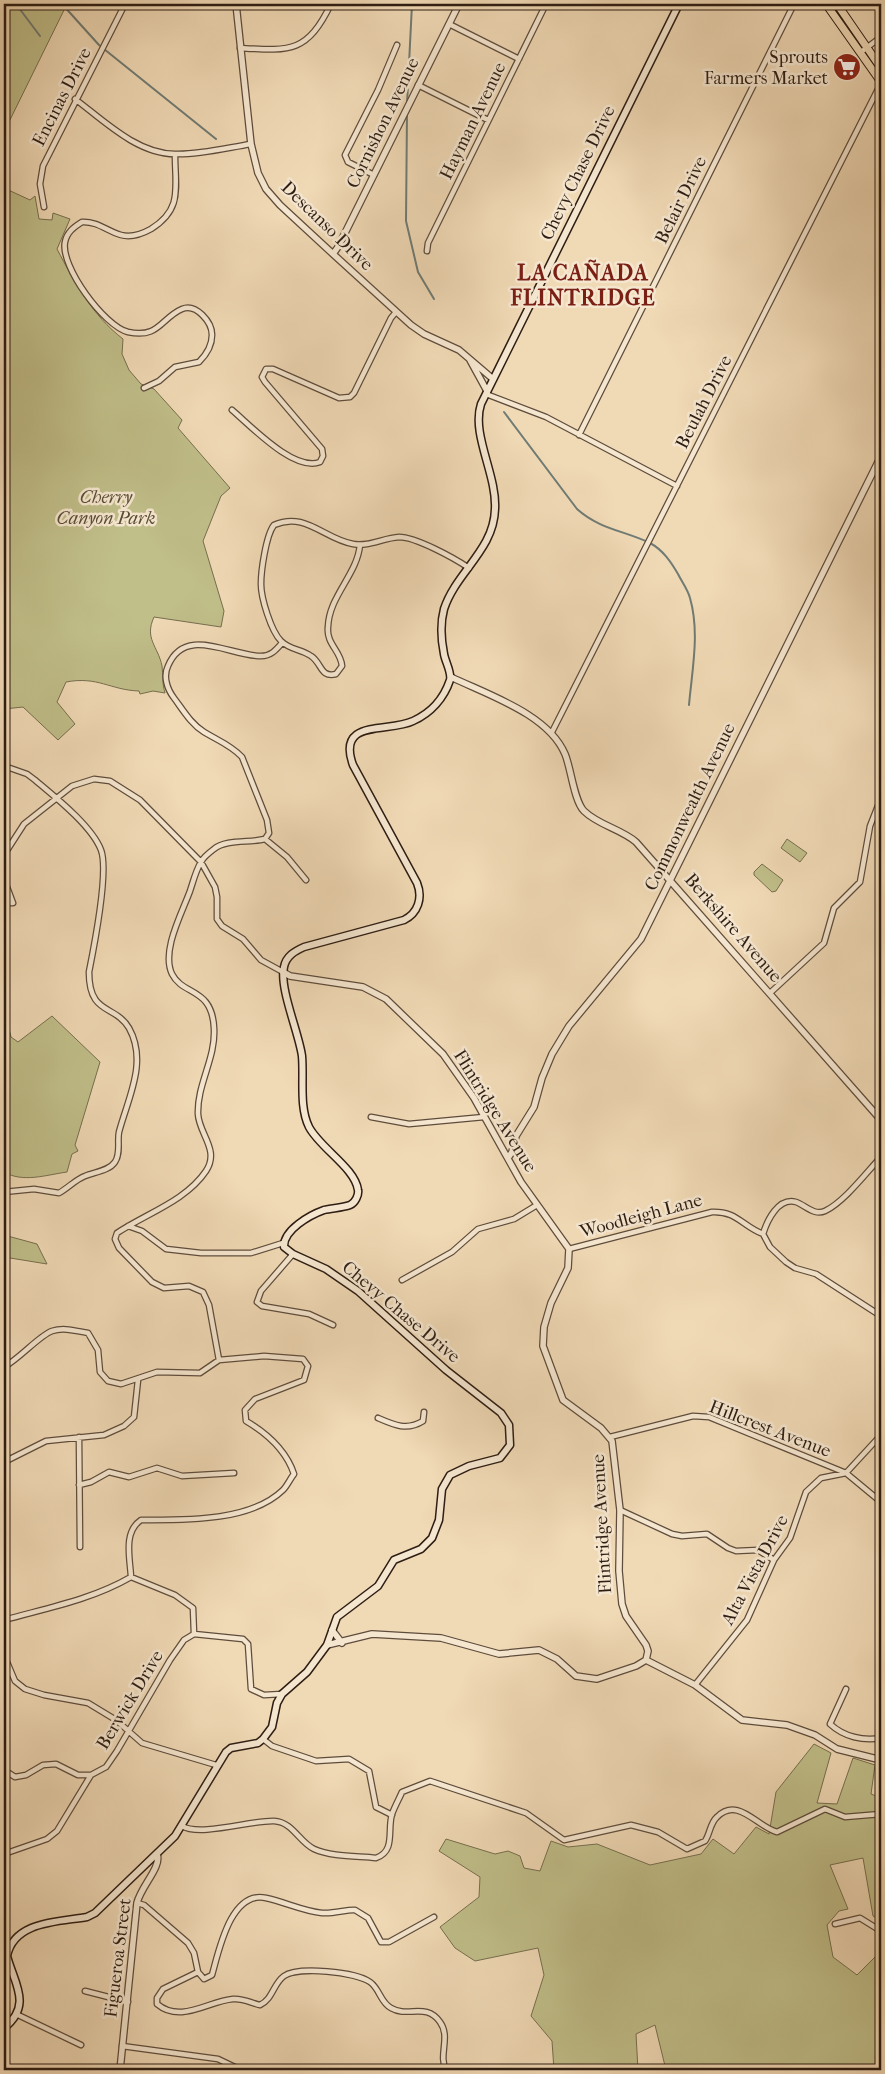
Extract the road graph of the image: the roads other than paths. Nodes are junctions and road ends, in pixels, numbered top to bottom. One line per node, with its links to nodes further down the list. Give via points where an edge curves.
1 (125, 4): 20 (street, Encinas Drive)
2 (236, 4): 13 (street, Descanso Drive)
3 (331, 4): 13 (street, via 319,28 297,46)
4 (459, 4): 10 (street, Cornishon Avenue)
5 (546, 4): 15 (street, Hayman Avenue)
6 (679, 4): 30 (main road, Chevy Chase Drive)
7 (794, 4): 34 (street, Belair Drive)
8 (826, 4): 14 (main road)
9 (837, 4): 14 (main road)
10 (449, 24): 15 (street); 18 (street, Cornishon Avenue)
11 (881, 37): 14 (street)
12 (397, 45): 24 (street, via 345,155 348,162)
13 (240, 48): 22 (street, Descanso Drive)
14 (864, 50): 16 (main road); 17 (main road)
15 (519, 59): 21 (street, Hayman Avenue)
16 (881, 68)
17 (881, 82)
18 (418, 85): 21 (street); 24 (street, Cornishon Avenue)
19 (881, 86): 36 (street, Beulah Drive)
20 (75, 99): 23 (street, via 146,148); 25 (street, Encinas Drive, via 43,166 40,184)
21 (488, 120): 26 (street, Hayman Avenue)
22 (251, 144): 23 (street); 27 (street, Descanso Drive, via 258,173 266,189)
23 (175, 154): 31 (street, via 175,202 161,223 136,236 128,236 99,224 82,222 68,232 65,241 68,260 84,289 96,308 116,327 137,333 149,332 183,309 190,308 198,311 210,326 211,345 199,362 175,367)
24 (374, 175): 27 (street, Cornishon Avenue)
25 (44, 207)
26 (427, 250)
27 (332, 254): 28 (street, Descanso Drive)
28 (396, 312): 29 (street, Descanso Drive, via 417,330 459,350); 33 (street, via 350,397 339,398 273,370 266,369 262,373 265,382 322,449 320,462 307,465 293,459)
29 (470, 360): 30 (street, Descanso Drive); 32 (street)
30 (493, 379): 32 (main road, Chevy Chase Drive)
31 (144, 388)
32 (486, 393): 34 (street, via 546,417); 38 (main road, Chevy Chase Drive, via 478,414 478,427 493,485 495,510 489,537)
33 (232, 410)
34 (579, 436): 36 (street)
35 (881, 456): 50 (street, Commonwealth Avenue)
36 (677, 486): 41 (street, Beulah Drive)
37 (360, 545): 38 (street, via 400,537); 39 (street, via 358,558 335,599 328,627 328,638 342,661 340,671 325,674 312,656); 39 (street, via 344,542 302,521 274,525 267,538 262,599)
38 (469, 568): 40 (main road, Chevy Chase Drive, via 451,594 442,618 442,641)
39 (282, 643): 45 (street, via 274,652 262,656 206,645 189,645 176,652 166,674 170,693 192,723 235,750 242,758 269,826)
40 (451, 677): 41 (street, Berkshire Avenue, via 531,716); 52 (main road, via 440,700 427,713 407,724 366,730 353,739 349,748 353,765 417,884 420,898 417,909 404,920 304,947 287,959)
41 (552, 732): 50 (street, Berkshire Avenue, via 570,766 584,812 632,839)
42 (7, 767): 44 (street, via 27,774)
43 (881, 798): 53 (street, via 870,826 860,882 834,908 824,943)
44 (55, 799): 46 (street, Flintridge Avenue, via 24,824); 47 (street, Flintridge Avenue, via 83,782 101,780 114,783 140,800); 59 (street, via 89,831 100,848 103,875 90,987 104,1009 130,1030 139,1064 113,1164 85,1176 59,1193 34,1188)
45 (265, 839): 47 (street, via 221,845); 49 (street, via 287,857)
46 (4, 855)
47 (201, 862): 52 (street, Flintridge Avenue, via 215,887 217,919 222,926 243,939 261,960); 61 (street, via 178,920 170,963 174,977 202,997 212,1014 214,1041 198,1113 211,1157 197,1181 158,1211)
48 (4, 879): 51 (street, via 13,902)
49 (306, 880)
50 (670, 880): 53 (street, Berkshire Avenue); 57 (street, Commonwealth Avenue, via 641,939 569,1026 552,1054 534,1108 516,1136)
51 (4, 903)
52 (283, 972): 55 (street, Flintridge Avenue, via 290,976 363,987 386,998 443,1054); 63 (main road, via 302,1054 304,1112 308,1125 314,1136 352,1177 359,1191 350,1205 324,1210 302,1222 290,1232)
53 (770, 993): 56 (street, Berkshire Avenue)
54 (371, 1117): 55 (street, via 409,1124)
55 (484, 1117): 57 (street, Flintridge Avenue)
56 (881, 1120)
57 (508, 1158): 60 (street, Flintridge Avenue)
58 (881, 1158): 62 (street, via 823,1212 795,1202 778,1207 770,1216)
59 (4, 1192)
60 (536, 1205): 64 (street, Flintridge Avenue); 66 (street, via 514,1219 478,1230 452,1252)
61 (127, 1226): 63 (street, via 142,1231 166,1249 201,1253 251,1253); 69 (street, via 117,1233 115,1239 119,1248 152,1282 164,1288 189,1286 203,1292 209,1305)
62 (763, 1234): 64 (street, Woodleigh Lane, via 751,1230 733,1214 712,1212); 67 (street, via 770,1247 794,1268 816,1274)
63 (284, 1243): 65 (main road, Chevy Chase Drive, via 286,1251)
64 (569, 1249): 76 (street, Flintridge Avenue, via 568,1268 551,1303 544,1327 543,1346 563,1400)
65 (293, 1254): 68 (street, via 261,1291 258,1302 262,1306 309,1314); 87 (main road, Chevy Chase Drive, via 326,1269 378,1308 446,1370 501,1413 509,1425 511,1438 506,1453 500,1458 450,1475 442,1489 439,1520 432,1538 421,1549 394,1560 378,1586 343,1611)
66 (402, 1280)
67 (881, 1316)
68 (334, 1325)
69 (219, 1360): 71 (street, via 200,1373 157,1372); 85 (street, via 264,1356 303,1359 308,1366 304,1380 255,1399 245,1410 246,1421 268,1435 279,1447 294,1474 283,1490 261,1505 207,1519 141,1520 129,1534)
70 (4, 1368): 71 (street, via 51,1331 69,1329 88,1333 98,1350 100,1372 108,1381 121,1384)
71 (138, 1380): 75 (street, via 134,1417 124,1426 104,1435)
72 (424, 1412): 73 (street, via 423,1421 413,1427 395,1426)
73 (378, 1418)
74 (881, 1435): 79 (street)
75 (79, 1437): 77 (street, via 46,1441); 80 (street)
76 (610, 1437): 79 (street, Hillcrest Avenue, via 699,1416); 82 (street, Flintridge Avenue)
77 (4, 1462)
78 (234, 1473): 80 (street, via 182,1476 157,1468 129,1477 109,1472)
79 (846, 1473): 81 (street, Hillcrest Avenue); 84 (street, Alta Vista Drive, via 821,1478 812,1484 806,1492 790,1538)
80 (79, 1485): 83 (street)
81 (881, 1502)
82 (620, 1510): 84 (street, via 672,1534 707,1534 728,1548 758,1550); 92 (street, Flintridge Avenue, via 622,1604 626,1616 646,1645)
83 (80, 1547)
84 (774, 1560): 93 (street, Alta Vista Drive, via 743,1627)
85 (131, 1578): 86 (street, via 69,1604); 88 (street, via 175,1595 193,1608)
86 (4, 1620)
87 (332, 1630): 89 (street); 90 (main road, Chevy Chase Drive)
88 (194, 1634): 95 (street, via 243,1639 248,1644 251,1689 264,1695); 96 (street, Berwick Drive, via 184,1640 170,1660)
89 (342, 1643): 90 (street); 92 (street, via 372,1634 412,1635 456,1640 499,1654 539,1650 557,1658 576,1676 597,1679)
90 (327, 1645): 95 (main road, Chevy Chase Drive, via 307,1672)
91 (4, 1655): 96 (street, via 15,1681 25,1689 88,1702)
92 (646, 1660): 93 (street)
93 (695, 1685): 99 (street, via 742,1720 787,1725 816,1735 837,1749)
94 (846, 1688): 97 (street, via 830,1724 839,1732 855,1737 866,1740)
95 (282, 1694): 98 (main road, Chevy Chase Drive, via 272,1727)
96 (129, 1732): 100 (street, via 142,1742); 102 (street, Berwick Drive, via 106,1767)
97 (881, 1738)
98 (263, 1739): 100 (main road, via 231,1748); 104 (street, via 272,1746 316,1761 349,1759 369,1771 376,1807)
99 (881, 1760)
100 (216, 1766): 105 (main road)
101 (4, 1770): 102 (street, via 15,1777 43,1765 56,1764 78,1775)
102 (91, 1775): 106 (street, Berwick Drive, via 57,1831 47,1839)
103 (881, 1814): 104 (street, via 845,1817 825,1809 777,1832 736,1809 716,1817 705,1842 687,1849 658,1832 631,1825 564,1840 526,1813 430,1781 402,1792)
104 (392, 1815): 105 (street, via 389,1847 384,1855 376,1858 313,1849 289,1826 274,1821 204,1828)
105 (182, 1826): 107 (main road)
106 (4, 1854)
107 (157, 1854): 108 (street, Figueroa Street, via 156,1868 142,1888); 115 (main road, via 95,1913 30,1928 19,1934 8,1947 7,1956 20,1991)
108 (137, 1903): 112 (street, via 144,1905 188,1943); 114 (street, Figueroa Street)
109 (434, 1918): 112 (street, via 389,1942 381,1942 368,1918 355,1910 340,1914 323,1913 254,1898 238,1908 231,1918 212,1975 204,1979)
110 (835, 1924): 111 (street, via 860,1918)
111 (881, 1931)
112 (198, 1972): 123 (street, via 163,1989 156,1998 157,2004 173,2012 191,2011 234,1999 260,2005 266,2003 281,1978 301,1972 340,1972 366,1980 373,1984 391,2008 427,2011 440,2022 444,2032 443,2062)
113 (85, 1991): 114 (street)
114 (128, 2002): 118 (street, Figueroa Street)
115 (16, 2014): 116 (main road); 117 (street)
116 (4, 2028)
117 (81, 2045)
118 (122, 2046): 121 (street, Figueroa Street); 122 (street, via 218,2059)
119 (4, 2066): 120 (street)
120 (15, 2070)
121 (120, 2070)
122 (241, 2070)
123 (446, 2070)

